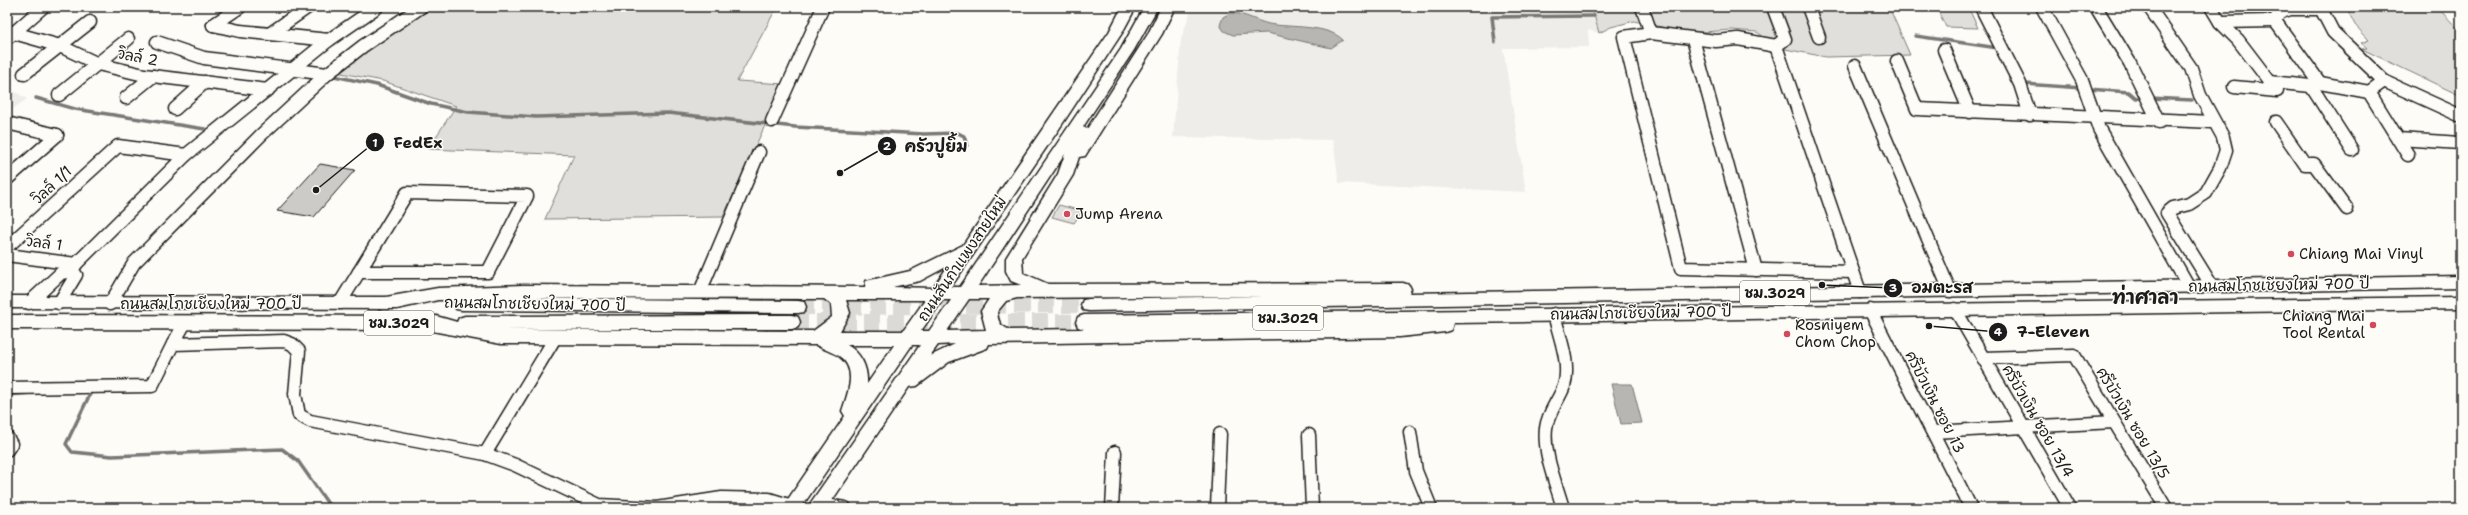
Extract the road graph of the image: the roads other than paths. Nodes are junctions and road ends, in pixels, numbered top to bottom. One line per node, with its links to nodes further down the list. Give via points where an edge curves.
1 (43, 7): 27 (street)
2 (240, 7): 25 (street, via 214,25 240,31)
3 (308, 7): 25 (street)
4 (377, 7): 31 (street)
5 (421, 7): 41 (street)
6 (823, 7): 58 (street)
7 (1129, 7): 72 (main road, ถนนสันกำแพงสายใหม่, via 1111,39)
8 (1151, 7): 24 (main road, ถนนสันกำแพงสายใหม่)
9 (1163, 7): 24 (main road)
10 (1168, 7): 69 (main road, via 1132,72)
11 (1642, 7): 26 (street)
12 (1773, 7): 34 (street, via 1785,39)
13 (1808, 7): 28 (street)
14 (1981, 7): 55 (street, via 2020,84)
15 (2042, 7): 57 (street, via 2085,89)
16 (2096, 7): 59 (street, via 2121,43)
17 (2149, 7): 60 (street, via 2191,68)
18 (2211, 7): 23 (street)
19 (2270, 7): 21 (street)
20 (2321, 8): 21 (street, via 2290,9); 43 (street, via 2333,32)
21 (2277, 17): 23 (street); 46 (street)
22 (90, 22): 33 (street)
23 (2220, 22): 45 (street, via 2242,45)
24 (1142, 25): 52 (main road, ถนนสันกำแพงสายใหม่)
25 (271, 33): 31 (street)
26 (1651, 33): 30 (street); 76 (street, via 1624,37 1681,268)
27 (9, 34): 33 (street, วิลล์ 2)
28 (1819, 37)
29 (128, 39): 37 (street)
30 (1693, 39): 34 (street, via 1738,39); 76 (street)
31 (329, 40): 39 (street)
32 (157, 42): 39 (street, via 204,58)
33 (60, 46): 37 (street, วิลล์ 2); 40 (street)
34 (1776, 46): 78 (street)
35 (1944, 50): 54 (street)
36 (1897, 61): 54 (street, via 1917,109)
37 (98, 64): 42 (street, วิลล์ 2); 50 (street)
38 (1855, 66): 83 (street)
39 (293, 70): 41 (street); 48 (street)
40 (24, 74)
41 (327, 74): 97 (street, via 261,135 134,263)
42 (153, 76): 44 (street, วิลล์ 2); 51 (street)
43 (2384, 81): 49 (street); 56 (street)
44 (206, 82): 48 (street, วิลล์ 2); 53 (street)
45 (2270, 82): 46 (street); 47 (street, via 2277,91)
46 (2315, 84): 49 (street); 65 (street)
47 (2234, 87)
48 (268, 90): 67 (street)
49 (2369, 92): 63 (street)
50 (60, 95)
51 (126, 98)
52 (1089, 108): 69 (main road); 88 (main road, ถนนสันกำแพงสายใหม่)
53 (175, 109)
54 (1970, 112): 55 (street)
55 (2030, 115): 57 (street)
56 (2461, 116)
57 (2094, 118): 59 (street); 81 (street)
58 (772, 121)
59 (2158, 122): 60 (street)
60 (2213, 122): 80 (street, via 2223,137 2226,150 2220,168 2206,193 2189,204 2173,208 2167,213)
61 (2276, 122): 71 (street, via 2304,164 2314,164)
62 (7, 123): 70 (street, via 57,135)
63 (2398, 139): 64 (street); 68 (street)
64 (2461, 143)
65 (2352, 150)
66 (759, 152): 85 (street)
67 (186, 155): 73 (street, วิลล์ 1/1, via 118,146); 75 (street)
68 (2408, 155)
69 (1065, 175): 82 (main road, via 1014,258 1014,271 1017,277)
70 (7, 179)
71 (2347, 209)
72 (970, 246): 86 (main road, via 951,259 914,277 891,283); 89 (main road, ถนนสันกำแพงสายใหม่)
73 (7, 247)
74 (7, 255): 75 (street, วิลล์ 1)
75 (74, 267): 92 (street, via 62,274); 93 (street, via 76,275)
76 (1756, 270): 78 (street)
77 (358, 272): 77 (street, via 407,193 526,196 488,272); 94 (street)
78 (1853, 272): 87 (street)
79 (2461, 282): 80 (main road, ถนนสมโภชเชียงใหม่ 700 ปี / ชม.3029)
80 (2212, 286): 81 (main road, ถนนสมโภชเชียงใหม่ 700 ปี / ชม.3029)
81 (2189, 287): 83 (main road, ถนนสมโภชเชียงใหม่ 700 ปี / ชม.3029)
82 (1058, 290): 84 (main road); 90 (main road, via 1377,288 1439,290)
83 (1950, 290): 87 (main road, ถนนสมโภชเชียงใหม่ 700 ปี / ชม.3029)
84 (1018, 291): 88 (main road); 110 (main road, via 1000,297 989,311 990,326 994,331)
85 (700, 292): 86 (main road); 95 (main road, via 523,291 446,294)
86 (825, 292): 89 (main road); 112 (main road, via 838,300 841,318 832,329)
87 (1860, 292): 90 (main road, ถนนสมโภชเชียงใหม่ 700 ปี / ชม.3029)
88 (966, 293): 89 (main road); 114 (main road, ถนนสันกำแพงสายใหม่)
89 (939, 294): 113 (main road, ถนนสันกำแพงสายใหม่)
90 (1490, 298): 98 (main road, ถนนสมโภชเชียงใหม่ 700 ปี / ชม.3029)
91 (7, 302): 92 (main road, ถนนสมโภชเชียงใหม่ 700 ปี / ชม.3029)
92 (29, 303): 93 (main road, ถนนสมโภชเชียงใหม่ 700 ปี / ชม.3029)
93 (59, 303): 97 (main road, ถนนสมโภชเชียงใหม่ 700 ปี / ชม.3029)
94 (340, 303): 95 (main road, ถนนสมโภชเชียงใหม่ 700 ปี / ชม.3029); 97 (main road, ถนนสมโภชเชียงใหม่ 700 ปี / ชม.3029)
95 (386, 303): 99 (main road, ถนนสมโภชเชียงใหม่ 700 ปี / ชม.3029)
96 (2461, 303): 100 (main road, ถนนสมโภชเชียงใหม่ 700 ปี / ชม.3029)
97 (110, 304)
98 (1090, 305)
99 (798, 307)
100 (1955, 309): 101 (main road, ถนนสมโภชเชียงใหม่ 700 ปี / ชม.3029); 117 (street, ศรีบัวเงิน ซอย 13/4)
101 (1870, 310): 102 (main road, ถนนสมโภชเชียงใหม่ 700 ปี / ชม.3029); 124 (street, ศรีบัวเงิน ซอย 13)
102 (1554, 314): 103 (main road, ถนนสมโภชเชียงใหม่ 700 ปี / ชม.3029); 138 (street, via 1567,373 1565,386 1553,405 1545,432 1551,469)
103 (1492, 315): 107 (main road, ถนนสมโภชเชียงใหม่ 700 ปี / ชม.3029); 110 (main road, via 1444,326 1400,330)
104 (7, 322): 105 (main road, ถนนสมโภชเชียงใหม่ 700 ปี / ชม.3029)
105 (185, 322): 108 (main road, ถนนสมโภชเชียงใหม่ 700 ปี / ชม.3029); 116 (street)
106 (792, 322): 109 (main road, ถนนสมโภชเชียงใหม่ 700 ปี / ชม.3029)
107 (1084, 322)
108 (245, 323): 109 (main road, ถนนสมโภชเชียงใหม่ 700 ปี / ชม.3029); 115 (street)
109 (426, 323): 111 (main road, via 502,337)
110 (1005, 335): 114 (main road); 119 (main road, via 954,351 918,374)
111 (555, 338): 112 (main road); 130 (street)
112 (814, 338): 113 (main road); 121 (main road, via 844,350 859,369 857,395)
113 (908, 338): 114 (main road); 121 (main road, ถนนสันกำแพงสายใหม่)
114 (934, 338): 119 (main road, ถนนสันกำแพงสายใหม่)
115 (233, 343): 116 (street); 130 (street, via 284,341 299,351 294,398 299,415 310,421)
116 (173, 344): 118 (street, via 152,386)
117 (1983, 358): 120 (street, ศรีบัวเงิน ซอย 13/5, via 2074,355); 122 (street, ศรีบัวเงิน ซอย 13/4)
118 (7, 388)
119 (888, 406): 131 (main road, ถนนสันกำแพงสายใหม่)
120 (2114, 422): 122 (street); 141 (street, ศรีบัวเงิน ซอย 13/5)
121 (846, 426): 132 (main road, ถนนสันกำแพงสายใหม่)
122 (2023, 427): 124 (street); 140 (street, ศรีบัวเงิน ซอย 13/4)
123 (1410, 432): 137 (street, via 1416,471)
124 (1933, 432): 139 (street, ศรีบัวเงิน ซอย 13)
125 (1220, 434): 135 (street)
126 (1309, 434): 136 (street)
127 (7, 437): 128 (street, via 11,444)
128 (7, 450)
129 (1115, 452): 134 (street)
130 (485, 454): 132 (street, via 515,465 599,505 657,508 722,498 769,498)
131 (817, 506): 133 (street)
132 (791, 507)
133 (844, 508)
134 (1112, 508)
135 (1217, 508)
136 (1312, 508)
137 (1431, 508)
138 (1563, 508)
139 (1971, 508)
140 (2070, 508)
141 (2166, 508)

